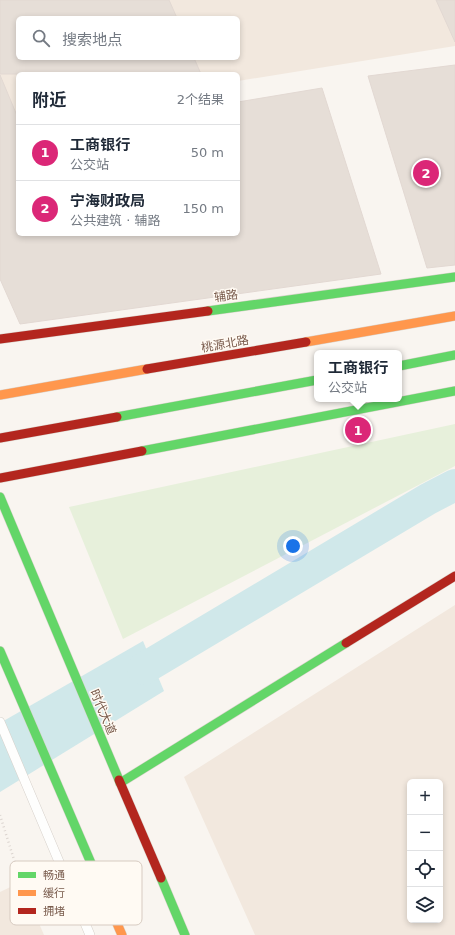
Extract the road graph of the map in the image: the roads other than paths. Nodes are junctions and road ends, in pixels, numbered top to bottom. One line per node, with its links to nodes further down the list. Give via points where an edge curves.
1 (455, 277): 3 (main road, 辅路)
2 (455, 316): 8 (main road, 桃源北路)
3 (0, 339)
4 (455, 355): 5 (main road)
5 (402, 365)
6 (314, 381): 11 (main road)
7 (455, 391): 9 (main road)
8 (0, 395)
9 (402, 401)
10 (397, 402): 12 (main road)
11 (0, 438)
12 (0, 478)
13 (0, 497): 17 (main road, 时代大道)
14 (455, 576): 17 (main road)
15 (0, 651): 19 (main road)
16 (0, 722): 18 (lane)
17 (120, 783): 24 (main road, 时代大道)
18 (59, 861)
19 (90, 861)
20 (86, 925): 22 (lane)
21 (118, 925): 23 (main road)
22 (90, 935)
23 (122, 935)
24 (185, 935)

